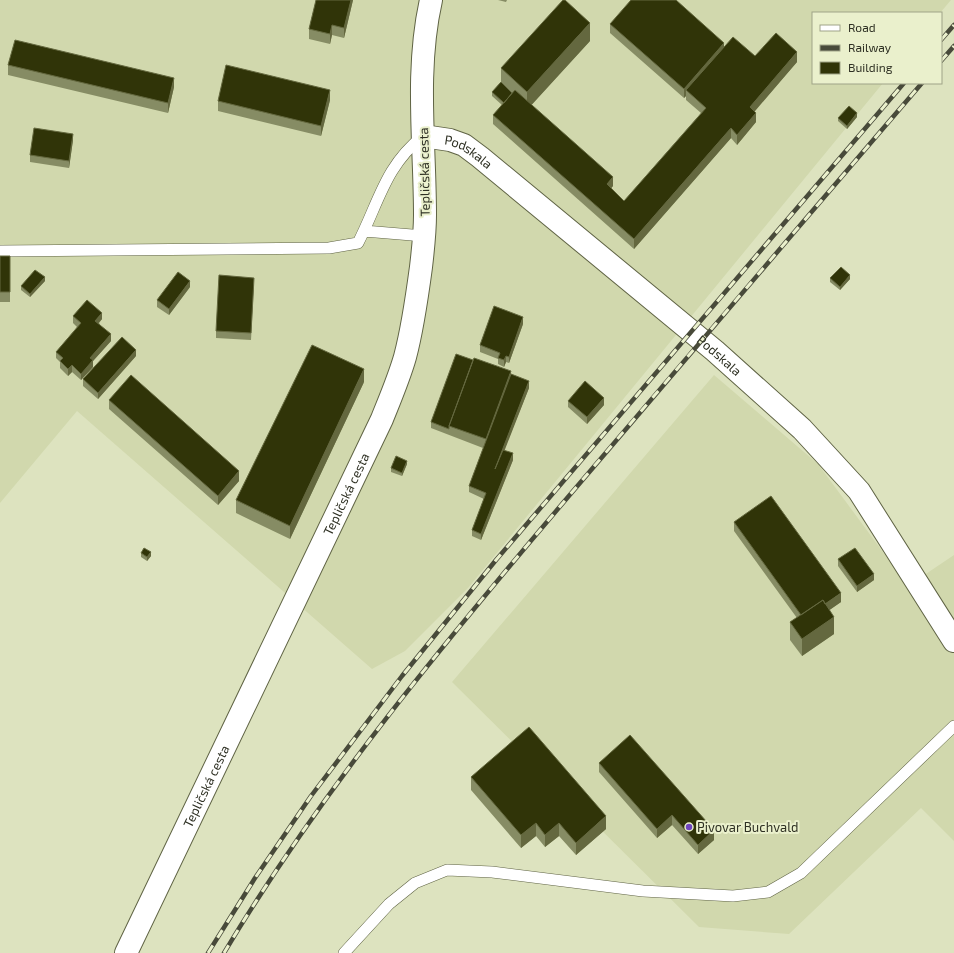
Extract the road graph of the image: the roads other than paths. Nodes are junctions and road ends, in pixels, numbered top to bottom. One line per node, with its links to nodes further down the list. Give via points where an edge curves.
1 (432, 0): 2 (street, Tepličská cesta, via 423,68)
2 (423, 136): 3 (lane, via 410,146 389,174); 4 (street, Tepličská cesta); 6 (street, Podskala, via 464,144 715,351 802,429 859,492)
3 (364, 231): 4 (lane); 5 (lane, via 358,243 329,248)
4 (424, 236): 8 (street, Tepličská cesta, via 412,326 403,364 382,419)
5 (0, 251)
6 (954, 642)
7 (954, 726): 9 (lane, via 801,873 768,892 733,896 643,891 492,872 447,870 415,883 389,904)
8 (126, 953)
9 (344, 953)

